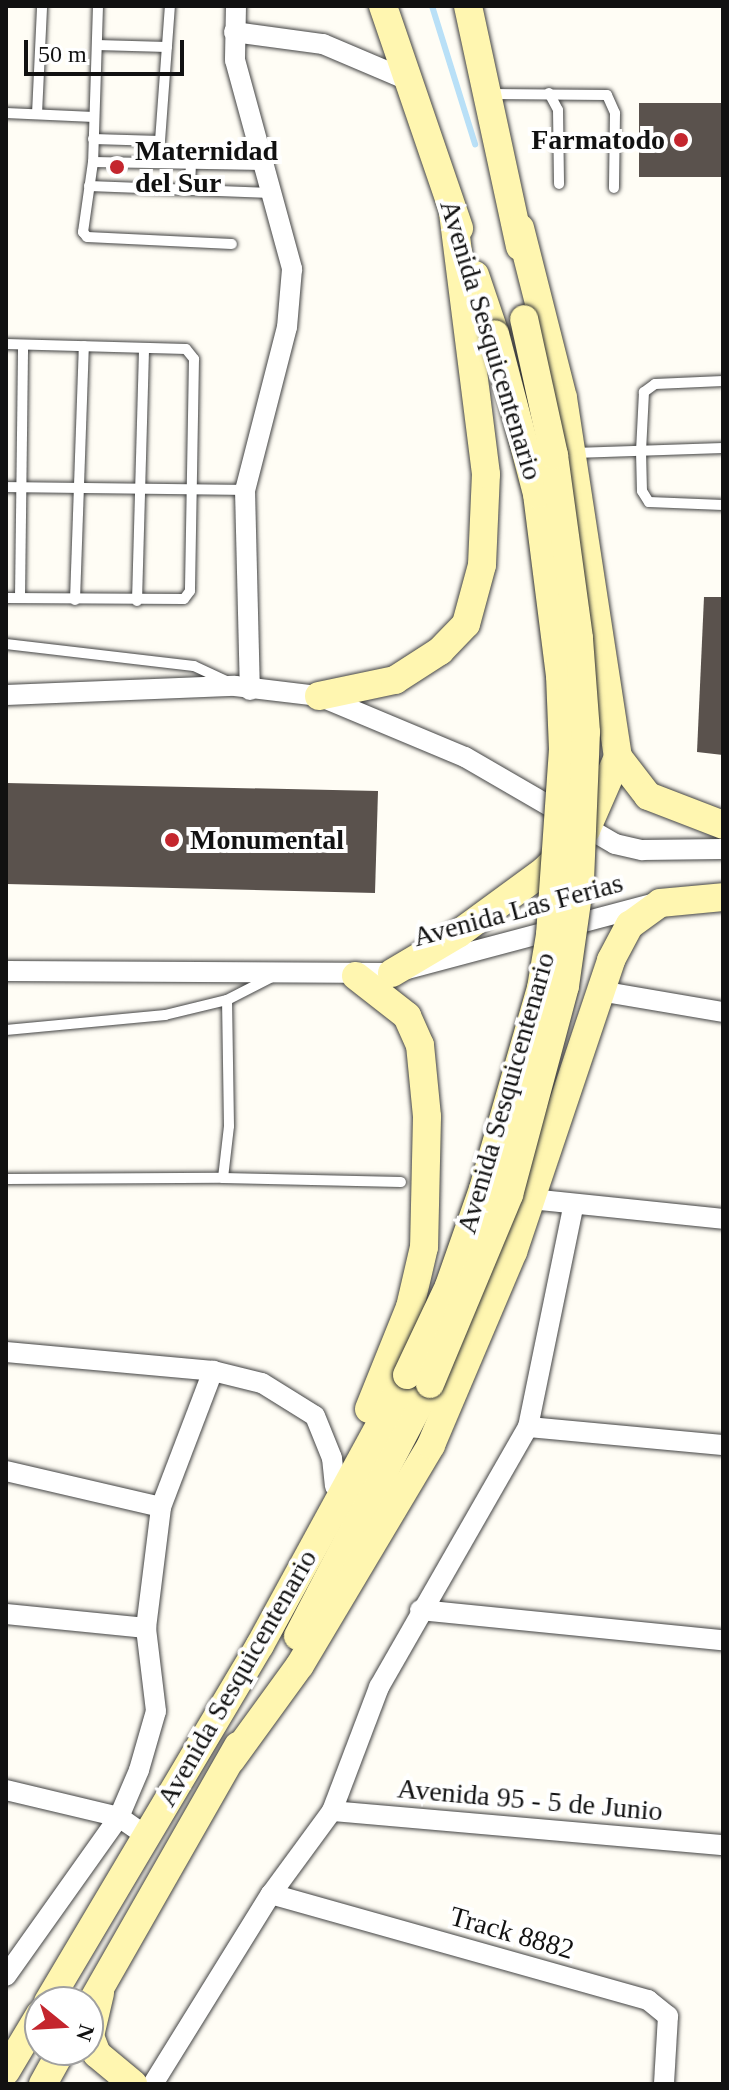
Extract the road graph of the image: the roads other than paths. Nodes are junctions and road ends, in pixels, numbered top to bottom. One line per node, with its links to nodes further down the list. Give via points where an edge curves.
1 (42, 6): 14 (lane)
2 (98, 6): 8 (lane)
3 (170, 6): 9 (lane)
4 (236, 6): 7 (street)
5 (383, 6): 10 (main road, Avenida Sesquicentenario)
6 (468, 6): 12 (main road, Avenida Sesquicentenario)
7 (234, 32): 10 (street, via 323,44); 19 (street, via 245,109)
8 (97, 45): 9 (lane); 15 (lane)
9 (167, 47): 16 (lane, via 160,141)
10 (408, 80): 25 (main road, Avenida Sesquicentenario)
11 (549, 93): 12 (lane); 20 (lane, via 558,110); 22 (lane, via 594,92 613,102)
12 (491, 94): 26 (main road, Avenida Sesquicentenario)
13 (6, 113): 14 (lane)
14 (37, 114): 15 (lane)
15 (94, 117): 16 (lane)
16 (93, 139): 17 (lane)
17 (93, 162): 18 (lane); 21 (lane)
18 (191, 164): 19 (lane); 23 (lane)
19 (266, 165): 24 (street)
20 (559, 184)
21 (89, 186): 23 (lane); 27 (lane, via 87,237)
22 (614, 188)
23 (190, 190): 24 (lane)
24 (273, 193): 40 (street, via 292,269 287,327)
25 (453, 212): 50 (main road, via 486,474 482,565 466,624 440,651 395,680); 73 (main road, Avenida Sesquicentenario, bridge, via 495,334 537,494 560,676 563,750 550,935 541,988 483,1189)
26 (520, 228): 35 (main road); 73 (main road, Avenida Sesquicentenario, bridge, via 524,319 554,455 579,638 586,732 580,881 565,986 509,1195)
27 (232, 244)
28 (6, 344): 29 (lane)
29 (23, 345): 30 (lane); 37 (lane)
30 (84, 346): 31 (lane); 38 (lane)
31 (144, 348): 39 (lane); 41 (lane, via 192,352)
32 (723, 381): 34 (lane, via 655,384 644,392)
33 (723, 448): 34 (lane)
34 (641, 451): 35 (lane); 42 (lane, via 642,491 649,502)
35 (572, 453): 51 (main road)
36 (6, 487): 37 (lane)
37 (18, 487): 38 (lane); 44 (lane)
38 (75, 488): 39 (lane); 45 (lane)
39 (138, 490): 41 (lane); 46 (lane)
40 (245, 490): 41 (lane); 48 (street)
41 (194, 491): 46 (lane, via 190,591 174,603)
42 (723, 505)
43 (6, 598): 44 (lane)
44 (20, 598): 45 (lane)
45 (75, 600): 46 (lane)
46 (137, 601)
47 (6, 644): 48 (lane, via 194,666)
48 (243, 688): 49 (street); 50 (street)
49 (6, 695)
50 (319, 696): 53 (street, via 465,757)
51 (618, 757): 52 (main road, via 648,796); 53 (main road)
52 (723, 825)
53 (586, 830): 54 (street, via 642,850); 58 (main road, via 469,927)
54 (723, 849)
55 (723, 897): 56 (main road)
56 (660, 903): 58 (street, Avenida Las Ferias, via 614,909); 61 (main road, via 630,925)
57 (6, 971): 59 (street, Avenida Las Ferias)
58 (392, 973): 60 (street, Avenida Las Ferias)
59 (276, 975): 60 (street, Avenida Las Ferias); 62 (lane)
60 (356, 976): 77 (main road, via 407,1016 420,1045 427,1117 424,1247 410,1307)
61 (600, 991): 63 (street); 68 (main road)
62 (227, 1000): 64 (lane, via 165,1015); 65 (lane, via 229,1126)
63 (723, 1012)
64 (6, 1030)
65 (223, 1178): 66 (lane); 67 (lane)
66 (6, 1179)
67 (401, 1182)
68 (531, 1199): 69 (street); 84 (main road, via 431,1445 308,1652)
69 (573, 1207): 70 (street); 74 (street)
70 (723, 1219)
71 (6, 1352): 72 (street)
72 (213, 1371): 77 (street, via 262,1383 315,1416 332,1458); 78 (street)
73 (418, 1380): 79 (main road, Avenida Sesquicentenario); 84 (main road, Avenida Sesquicentenario)
74 (528, 1427): 75 (street); 80 (street, via 448,1575)
75 (723, 1445)
76 (6, 1471): 78 (street)
77 (335, 1486): 79 (main road)
78 (161, 1507): 82 (street)
79 (314, 1543): 88 (main road, Avenida Sesquicentenario)
80 (420, 1610): 83 (street); 86 (street, via 379,1687)
81 (6, 1614): 82 (street)
82 (146, 1628): 87 (street, via 156,1711)
83 (723, 1640)
84 (231, 1760): 93 (main road, Avenida Sesquicentenario)
85 (6, 1790): 87 (street)
86 (332, 1811): 89 (street, Avenida 95 - 5 de Junio); 90 (street)
87 (119, 1817): 88 (street); 91 (street)
88 (146, 1836): 92 (main road, Avenida Sesquicentenario)
89 (723, 1845)
90 (271, 1894): 100 (street); 101 (street, Track 8882, via 648,2000 668,2016)
91 (6, 1976)
92 (57, 1986)
93 (101, 1986)
94 (24, 2041): 97 (main road)
95 (104, 2060): 99 (main road, Avenida Sesquicentenario)
96 (53, 2066): 98 (main road)
97 (6, 2071)
98 (43, 2084)
99 (133, 2084)
100 (153, 2084)
101 (664, 2084)

